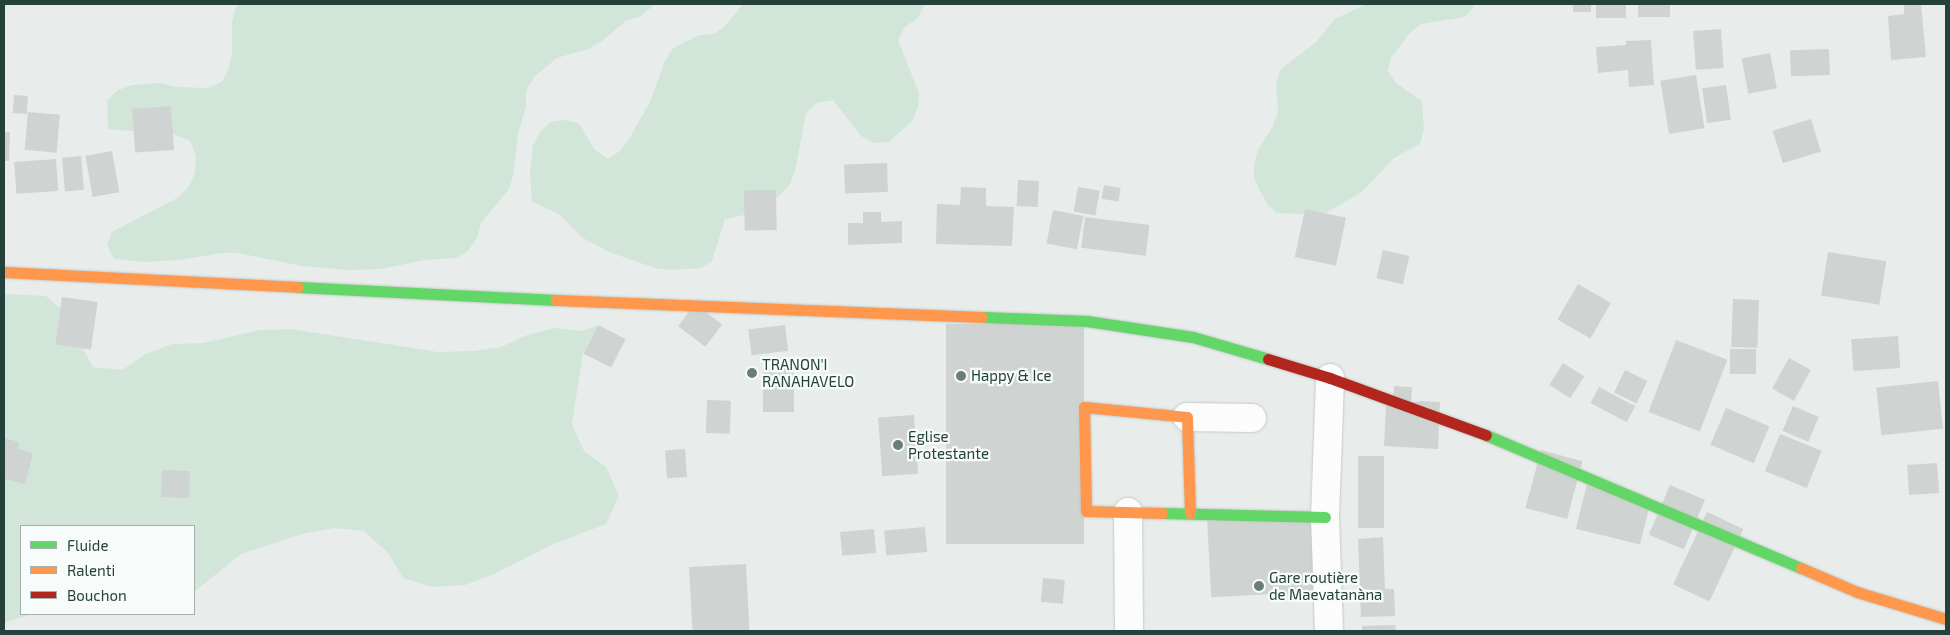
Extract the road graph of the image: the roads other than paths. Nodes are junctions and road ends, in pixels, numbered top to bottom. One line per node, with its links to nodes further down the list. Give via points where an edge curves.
1 (4, 272): 2 (main road, via 712,307 1087,321 1193,337)
2 (1330, 378): 7 (street); 8 (main road, via 1497,439 1858,592)
3 (1187, 417): 4 (street); 5 (main road, via 1084,407 1086,511); 6 (main road)
4 (1252, 418)
5 (1128, 512): 6 (main road); 9 (street)
6 (1190, 514): 7 (main road)
7 (1325, 517): 10 (street)
8 (1946, 619)
9 (1130, 631)
10 (1329, 631)

